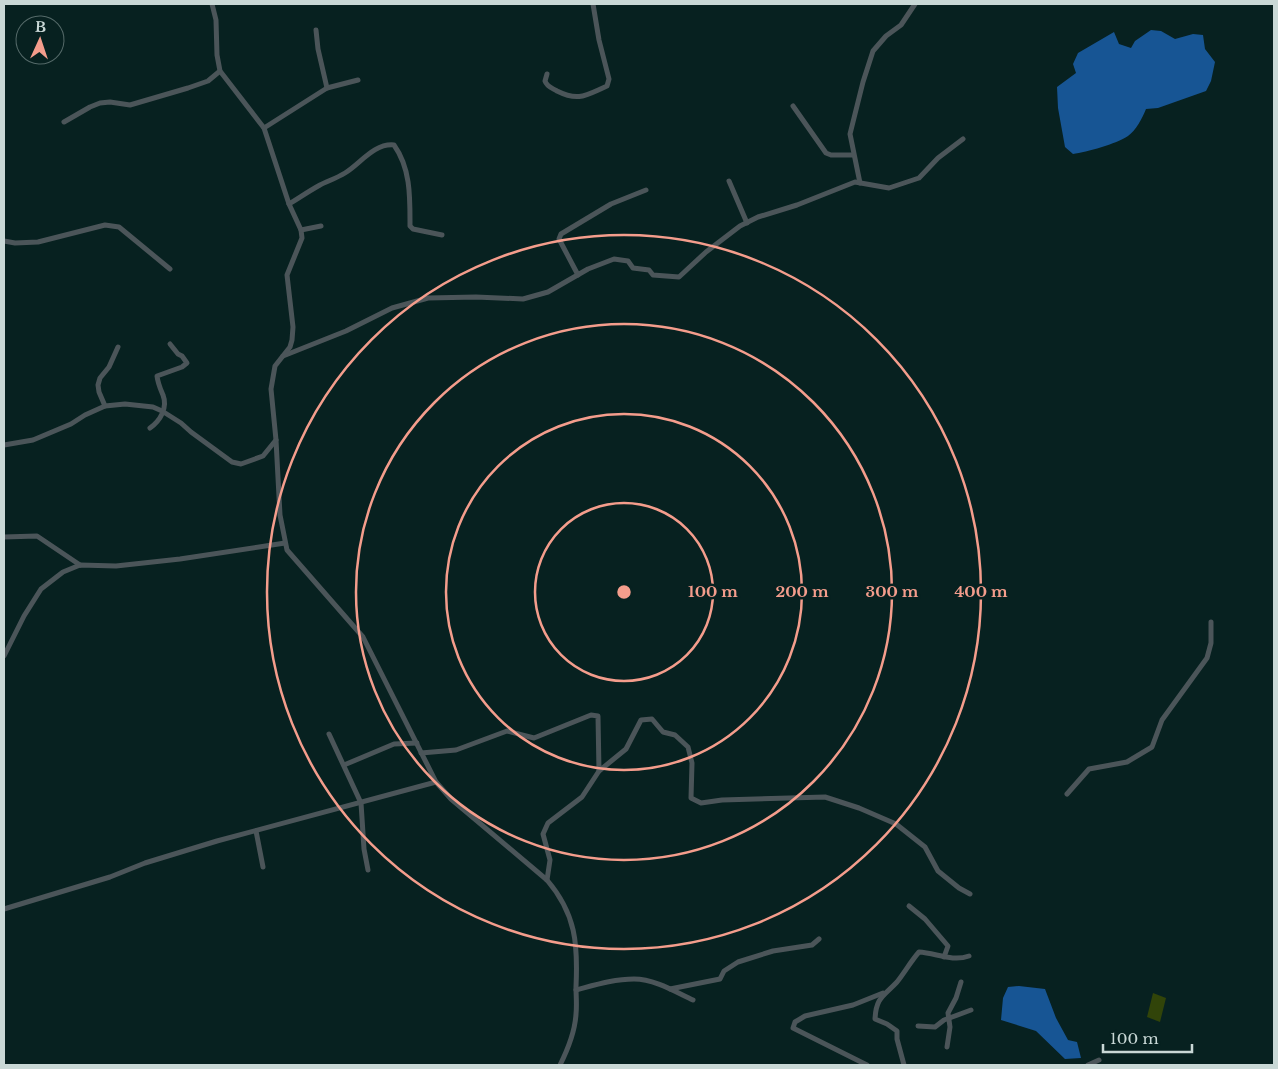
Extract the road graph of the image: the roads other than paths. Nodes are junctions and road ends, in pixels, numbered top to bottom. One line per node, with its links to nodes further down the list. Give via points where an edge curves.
1 (212, 4): 5 (street)
2 (593, 4): 6 (street, via 609,84 579,97 569,96 547,86)
3 (915, 4): 13 (street, via 901,24 873,51 850,134)
4 (316, 30): 8 (street)
5 (220, 71): 10 (street, via 208,82 130,105 100,104); 11 (street)
6 (547, 74)
7 (358, 80): 8 (street)
8 (327, 88): 11 (street)
9 (793, 106): 13 (street, via 826,153 831,156)
10 (64, 122)
11 (264, 128): 17 (street)
12 (963, 140): 15 (street, via 938,158 919,178 890,188)
13 (853, 155): 15 (street)
14 (728, 181): 18 (street)
15 (860, 183): 18 (street, via 855,182)
16 (646, 190): 24 (street, via 611,204 561,234 558,239)
17 (289, 204): 20 (street); 21 (street, via 343,174 364,156 388,144 394,145 405,164 410,192 410,226)
18 (747, 223): 24 (street, via 706,252 679,277 653,275 649,270 633,268 628,261 614,260)
19 (321, 226): 20 (street)
20 (301, 230): 27 (street, via 302,238 287,275 292,340)
21 (442, 235)
22 (4, 241): 23 (street, via 38,242 105,225 120,227)
23 (170, 269)
24 (578, 275): 27 (street, via 548,292 524,299 428,298 392,308)
25 (170, 344): 29 (street, via 187,363 157,376 163,395)
26 (118, 347): 28 (street, via 98,385)
27 (282, 357): 31 (street, via 275,366 271,389)
28 (105, 406): 29 (street, via 125,404); 32 (street, via 33,440)
29 (162, 411): 30 (street, via 162,416); 31 (street, via 232,462 241,464 263,456)
30 (150, 428)
31 (276, 440): 34 (street, via 280,515)
32 (4, 445)
33 (4, 537): 35 (street, via 37,536)
34 (285, 543): 35 (street, via 116,566); 39 (street, via 363,637)
35 (80, 565): 37 (street, via 63,572 41,589)
36 (1211, 622): 44 (street, via 1207,658 1162,720 1152,747 1127,762 1090,769)
37 (4, 656)
38 (329, 734): 41 (street)
39 (417, 743): 40 (street); 41 (street, via 394,744)
40 (421, 753): 42 (street, via 456,750 507,731 534,738 591,715 598,716); 43 (street)
41 (344, 765): 45 (street)
42 (599, 771): 49 (street, via 582,797 548,822 543,834 550,860); 50 (street, via 626,749 641,720 652,719 663,732 676,735 688,746 692,763 691,798 701,803 825,797 859,808 896,824 925,847 938,871)
43 (436, 782): 45 (street); 49 (street, via 451,799)
44 (1068, 794)
45 (360, 803): 46 (street); 48 (street)
46 (256, 831): 47 (street); 52 (street)
47 (263, 867)
48 (368, 870)
49 (546, 880): 58 (street, via 559,894 571,922 577,949)
50 (970, 894)
51 (909, 906): 55 (street, via 925,918 948,946)
52 (4, 909)
53 (819, 939): 57 (street, via 812,945 773,950 738,962 724,971 720,979)
54 (969, 956): 55 (street)
55 (944, 958): 59 (street, via 919,952 897,982)
56 (961, 982): 62 (street, via 948,1013)
57 (670, 989): 58 (street, via 635,979); 60 (street)
58 (576, 990): 66 (street, via 573,1032)
59 (883, 993): 67 (street, via 853,1005 805,1016 792,1028); 68 (street, via 875,1008 875,1019 897,1031)
60 (693, 1000)
61 (971, 1010): 62 (street)
62 (949, 1018): 63 (street, via 935,1027); 64 (street)
63 (918, 1026)
64 (947, 1047)
65 (1099, 1060): 69 (street)
66 (560, 1065)
67 (867, 1065)
68 (904, 1065)
69 (1088, 1065)

